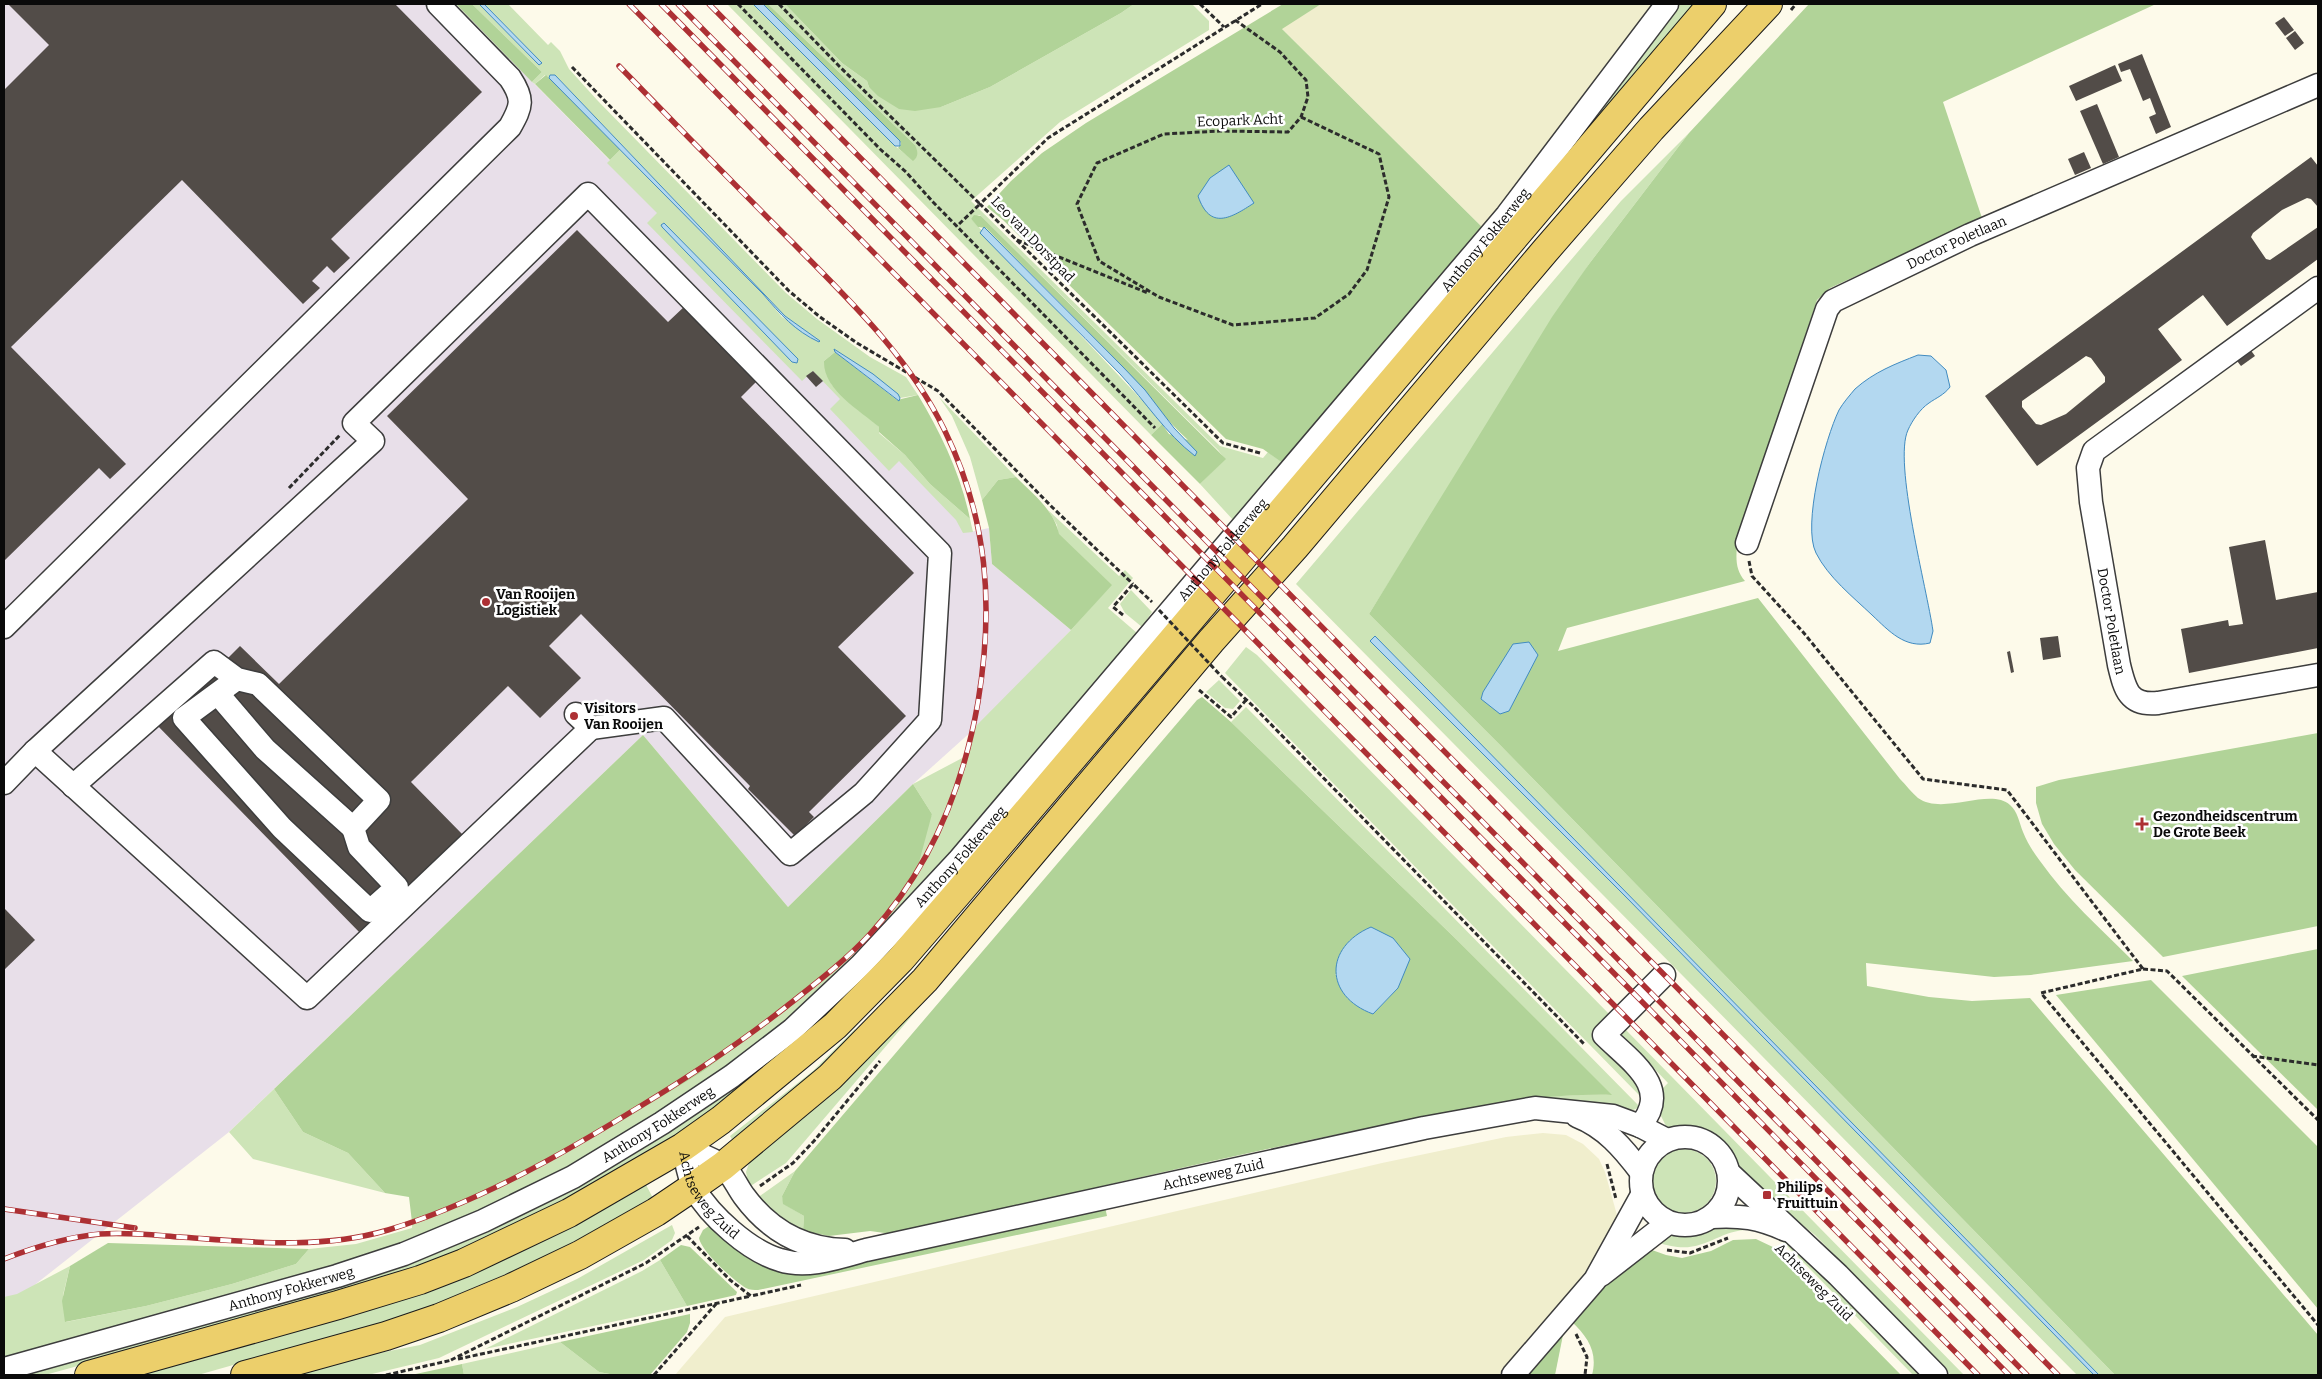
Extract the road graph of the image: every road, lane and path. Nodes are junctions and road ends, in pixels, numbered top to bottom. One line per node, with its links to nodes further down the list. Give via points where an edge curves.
1 (438, 4): 26 (street, via 516,87 521,97 519,111 510,127)
2 (738, 4): 15 (path)
3 (779, 4): 14 (path)
4 (1200, 4): 10 (path)
5 (1262, 4): 9 (path, Leo van Dorstpad)
6 (1667, 4): 66 (street, Anthony Fokkerweg, via 1507,215 958,861 861,965 792,1030 662,1124 533,1199 483,1221 404,1254 337,1276)
7 (1712, 4): 45 (main road, Anthony Fokkerweg, via 900,960 836,1026)
8 (1768, 4): 47 (main road, via 1651,129 1545,251 925,980 830,1077)
9 (1234, 20): 10 (path, Leo van Dorstpad); 13 (path, via 1280,52 1306,80 1308,97)
10 (1224, 27): 14 (path, Leo van Dorstpad, via 1048,138)
11 (572, 68): 24 (path, via 789,291 857,343 943,395 1052,507)
12 (2318, 85): 23 (street, Doctor Poletlaan, via 1970,236 1834,301 1827,309)
13 (1301, 118): 18 (path, Ecopark Acht, via 1288,132 1164,134 1097,163 1077,204 1099,261); 18 (path, Ecopark Acht, via 1379,154 1389,197 1367,270 1349,294 1315,318 1233,325)
14 (980, 204): 15 (path); 16 (path, Leo van Dorstpad)
15 (957, 226): 19 (path)
16 (1014, 239): 18 (path); 21 (path, Leo van Dorstpad, via 1223,443)
17 (2315, 293): 27 (street, Doctor Poletlaan, via 2094,451 2088,468 2119,666 2125,688 2133,698 2146,704 2158,703)
18 (1159, 297)
19 (1155, 428)
20 (345, 429): 22 (path)
21 (1260, 453)
22 (286, 494)
23 (1747, 543): 36 (path, via 1752,576 1803,632 1923,779 2007,790)
24 (1133, 584): 25 (path, via 1113,607); 31 (path, bridge)
25 (1124, 615)
26 (4, 627)
27 (2318, 675)
28 (237, 679): 29 (street); 34 (street, via 214,662); 35 (street, via 258,684 378,800)
29 (218, 694): 35 (street, via 265,749); 35 (street, via 184,718 282,828 370,911 397,887 360,847)
30 (1204, 695): 31 (path, via 1231,717)
31 (1246, 700): 38 (path)
32 (35, 751): 33 (street); 34 (street); 34 (street, via 373,441 354,423 588,194 940,553 930,720 864,794 790,854 664,718 583,721 307,998)
33 (4, 783)
34 (73, 786)
35 (353, 828)
36 (2143, 969): 39 (path, via 2167,971); 64 (path, via 2041,994)
37 (1664, 974): 43 (street, via 1604,1035 1642,1072 1651,1086 1651,1107)
38 (1590, 1051)
39 (2252, 1056): 40 (path); 42 (path)
40 (2318, 1064)
41 (1561, 1110): 43 (street, Achtseweg Zuid, via 1613,1116); 46 (street, Achtseweg Zuid, via 1591,1122); 59 (street, Achtseweg Zuid, via 1535,1108 1486,1115)
42 (2318, 1120)
43 (1640, 1126): 44 (street, Achtseweg Zuid)
44 (1667, 1140): 48 (street, via 1646,1159); 49 (street, via 1693,1137 1706,1142 1724,1160)
45 (683, 1147): 47 (street, Achtseweg Zuid); 50 (street, Achtseweg Zuid); 67 (main road, Anthony Fokkerweg, via 534,1231 420,1280)
46 (1614, 1153): 48 (street, Achtseweg Zuid); 54 (path, via 1620,1213)
47 (723, 1166): 50 (main road); 59 (street, Achtseweg Zuid, via 754,1208 781,1232 822,1248)
48 (1641, 1172): 51 (street)
49 (1729, 1173): 52 (street, via 1726,1198); 55 (street, Achtseweg Zuid)
50 (693, 1187): 59 (street, Achtseweg Zuid, via 738,1238 781,1261 828,1260); 68 (main road, via 580,1255 439,1318)
51 (1642, 1195): 53 (street, via 1652,1212); 54 (street)
52 (1712, 1217): 53 (street, via 1698,1224); 55 (street, Achtseweg Zuid, via 1747,1217)
53 (1668, 1223): 58 (street)
54 (1628, 1224): 60 (street)
55 (1796, 1234): 73 (street, Achtseweg Zuid)
56 (1735, 1235): 58 (path, via 1690,1253 1661,1248)
57 (687, 1236): 65 (path, via 646,1264)
58 (1648, 1240): 60 (street)
59 (866, 1250)
60 (1595, 1280): 63 (street)
61 (751, 1296): 62 (path)
62 (716, 1304): 65 (path); 70 (path)
63 (1562, 1319): 71 (street); 72 (path, via 1576,1333 1587,1357)
64 (2318, 1325)
65 (451, 1360): 69 (path)
66 (4, 1369)
67 (89, 1375)
68 (245, 1375)
69 (386, 1375)
70 (654, 1375)
71 (1513, 1375)
72 (1585, 1375)
73 (1936, 1375)

